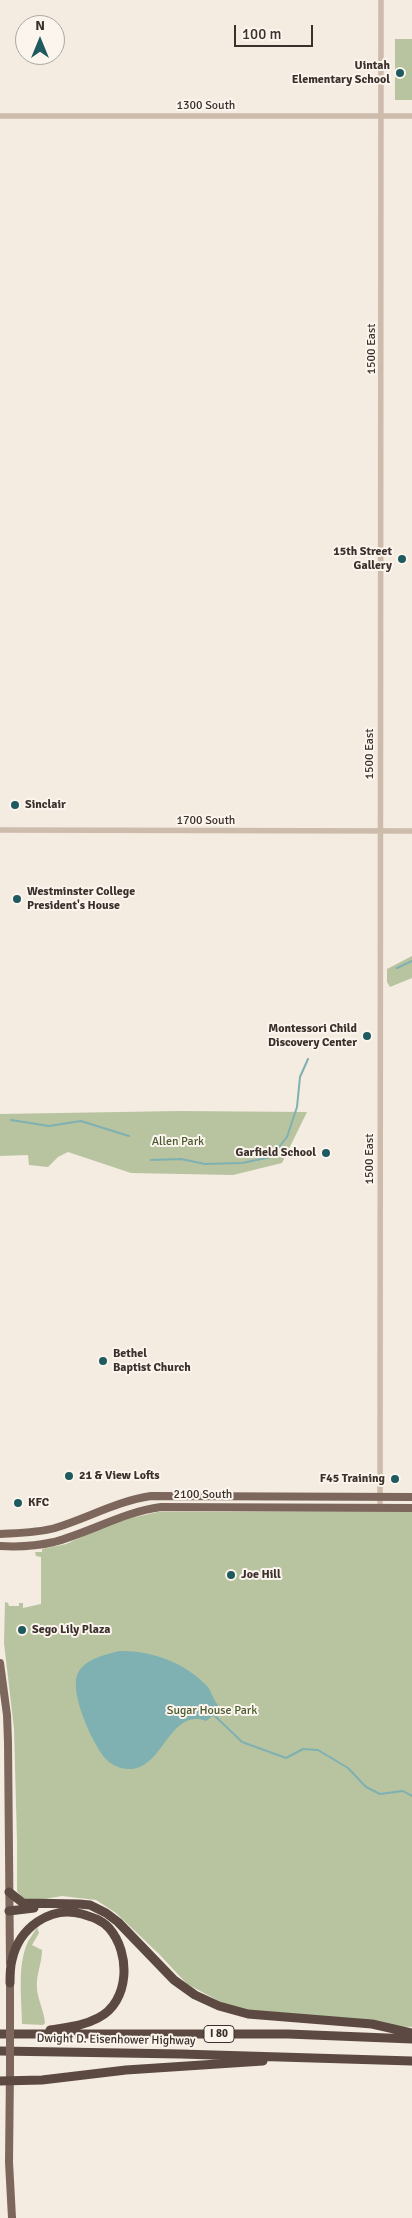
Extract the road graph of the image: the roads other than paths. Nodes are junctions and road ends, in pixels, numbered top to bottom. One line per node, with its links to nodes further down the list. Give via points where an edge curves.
1 (381, 0): 3 (street, 1500 East)
2 (0, 116): 3 (street, 1300 South)
3 (381, 116): 4 (street, 1300 South); 6 (street, 1500 East)
4 (412, 116)
5 (0, 830): 6 (street, 1700 South)
6 (380, 831): 7 (street, 1700 South); 8 (street, 1500 East)
7 (412, 831)
8 (380, 1497): 9 (main road, 2100 South); 10 (street, 1500 East); 12 (main road, 2100 South, via 152,1496 119,1504 53,1529)
9 (412, 1497)
10 (380, 1507): 11 (main road, 2100 South); 13 (main road, 2100 South, via 162,1507 129,1513 48,1543)
11 (412, 1508)
12 (0, 1534)
13 (0, 1546)
14 (0, 1663): 15 (main road, via 7,1715)
15 (9, 1892): 16 (highway, via 23,1903); 17 (main road)
16 (66, 1903): 17 (highway); 19 (highway, via 90,1905 106,1912 174,1980 219,2006 248,2014 372,2024)
17 (9, 1911): 18 (main road)
18 (10, 1983): 21 (highway, via 12,1960 25,1932 54,1912 73,1911 96,1918 119,1944 124,1978 120,1992 100,2017 85,2024); 26 (main road, bridge, via 10,2070)
19 (412, 2033)
20 (0, 2034): 21 (highway, Dwight D. Eisenhower Highway / I 80)
21 (25, 2034): 22 (highway, Dwight D. Eisenhower Highway / I 80, via 288,2034)
22 (412, 2039)
23 (0, 2051): 24 (highway, Dwight D. Eisenhower Highway / I 80)
24 (301, 2057): 25 (highway, Dwight D. Eisenhower Highway / I 80); 26 (highway)
25 (412, 2061)
26 (5, 2081): 27 (main road)
27 (12, 2218)

